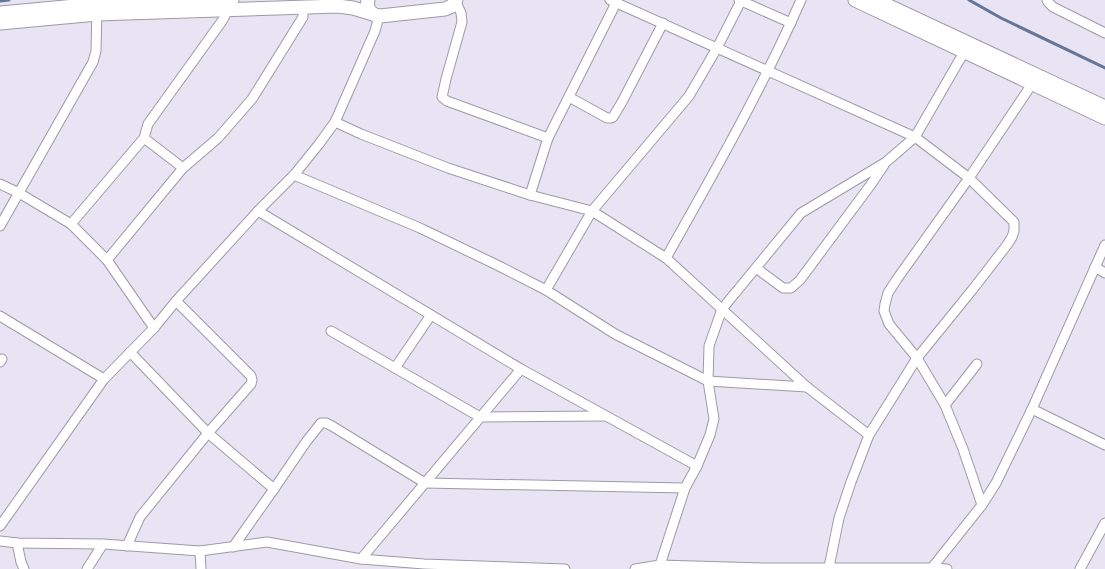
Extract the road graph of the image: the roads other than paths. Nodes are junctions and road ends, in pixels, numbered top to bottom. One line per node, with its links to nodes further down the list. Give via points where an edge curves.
1 (368, 0): 14 (street, via 368,9)
2 (740, 0): 17 (street); 19 (street)
3 (801, 0): 17 (street)
4 (855, 0): 20 (street)
5 (876, 0): 20 (street)
6 (1047, 0): 18 (street, via 1053,7)
7 (456, 1): 14 (street, via 445,9); 29 (street, via 462,22 442,97)
8 (613, 1): 16 (street); 23 (street)
9 (228, 3): 11 (street); 12 (street); 28 (street, via 222,21 148,124)
10 (41, 4): 12 (street); 13 (street)
11 (303, 7): 14 (street, via 338,6 364,10); 31 (street, via 303,18 252,99 218,138)
12 (97, 9): 15 (street); 35 (street, via 96,51 93,62)
13 (0, 13)
14 (376, 15): 26 (street, via 375,32)
15 (0, 23)
16 (663, 24): 19 (street); 23 (street, via 613,117 607,118)
17 (791, 24): 21 (street)
18 (1105, 33)
19 (717, 48): 21 (street); 37 (street, via 689,96)
20 (966, 48): 22 (street); 24 (street); 27 (street)
21 (767, 71): 27 (street); 42 (street)
22 (1032, 84): 25 (street); 33 (street)
23 (569, 97): 29 (street)
24 (1105, 107)
25 (1105, 118)
26 (336, 122): 32 (street); 36 (street, via 448,168)
27 (915, 137): 30 (street); 33 (street)
28 (144, 138): 31 (street); 39 (street)
29 (548, 138): 36 (street)
30 (886, 162): 45 (street, via 801,213); 45 (street, via 791,288 783,288)
31 (183, 168): 43 (street)
32 (294, 175): 38 (street); 47 (street, via 420,228)
33 (969, 178): 55 (street, via 897,279 885,304 884,311 889,324); 55 (street, via 1014,222 1014,231 974,289)
34 (0, 184): 35 (street)
35 (19, 193): 39 (street); 40 (street)
36 (530, 195): 37 (street)
37 (592, 211): 42 (street); 47 (street)
38 (258, 212): 48 (street); 50 (street)
39 (71, 224): 43 (street)
40 (0, 226)
41 (1105, 245): 44 (street)
42 (666, 258): 49 (street)
43 (107, 260): 52 (street)
44 (1095, 267): 46 (street); 63 (street)
45 (756, 268): 49 (street)
46 (1105, 272)
47 (546, 290): 60 (street, via 616,334)
48 (176, 301): 52 (street); 66 (street, via 251,376 252,380 249,387)
49 (722, 309): 60 (street, via 709,346); 61 (street)
50 (431, 315): 57 (street); 58 (street)
51 (0, 316): 59 (street)
52 (154, 328): 54 (street)
53 (331, 331): 57 (street)
54 (130, 352): 59 (street); 66 (street)
55 (917, 358): 62 (street); 67 (street)
56 (977, 364): 62 (street)
57 (395, 368): 65 (street)
58 (521, 368): 64 (street); 65 (street)
59 (104, 379): 75 (street)
60 (708, 381): 61 (street); 69 (street, via 714,419)
61 (807, 387): 67 (street)
62 (945, 405): 73 (street)
63 (1032, 409): 68 (street); 73 (street, via 996,483)
64 (606, 416): 65 (street); 69 (street)
65 (480, 417): 70 (street)
66 (208, 433): 72 (street); 79 (street, via 140,517)
67 (869, 435): 85 (street, via 839,518)
68 (1105, 445)
69 (697, 466): 71 (street)
70 (425, 483): 71 (street); 72 (street, via 326,423 320,423); 82 (street)
71 (685, 488): 84 (street)
72 (274, 489): 80 (street)
73 (982, 505): 87 (street)
74 (1105, 523): 94 (street)
75 (0, 526)
76 (0, 541): 77 (street)
77 (17, 543): 78 (street); 88 (street)
78 (103, 544): 79 (street); 89 (street)
79 (127, 546): 81 (street)
80 (233, 547): 81 (street); 82 (street, via 267,542)
81 (200, 551): 90 (street)
82 (361, 558): 83 (street)
83 (424, 567): 91 (street)
84 (661, 567): 86 (street); 92 (street)
85 (829, 567): 86 (street); 87 (street)
86 (764, 568)
87 (932, 568): 93 (street)
88 (24, 569)
89 (87, 569)
90 (201, 569)
91 (565, 569)
92 (635, 569)
93 (947, 569)
94 (1080, 569)

